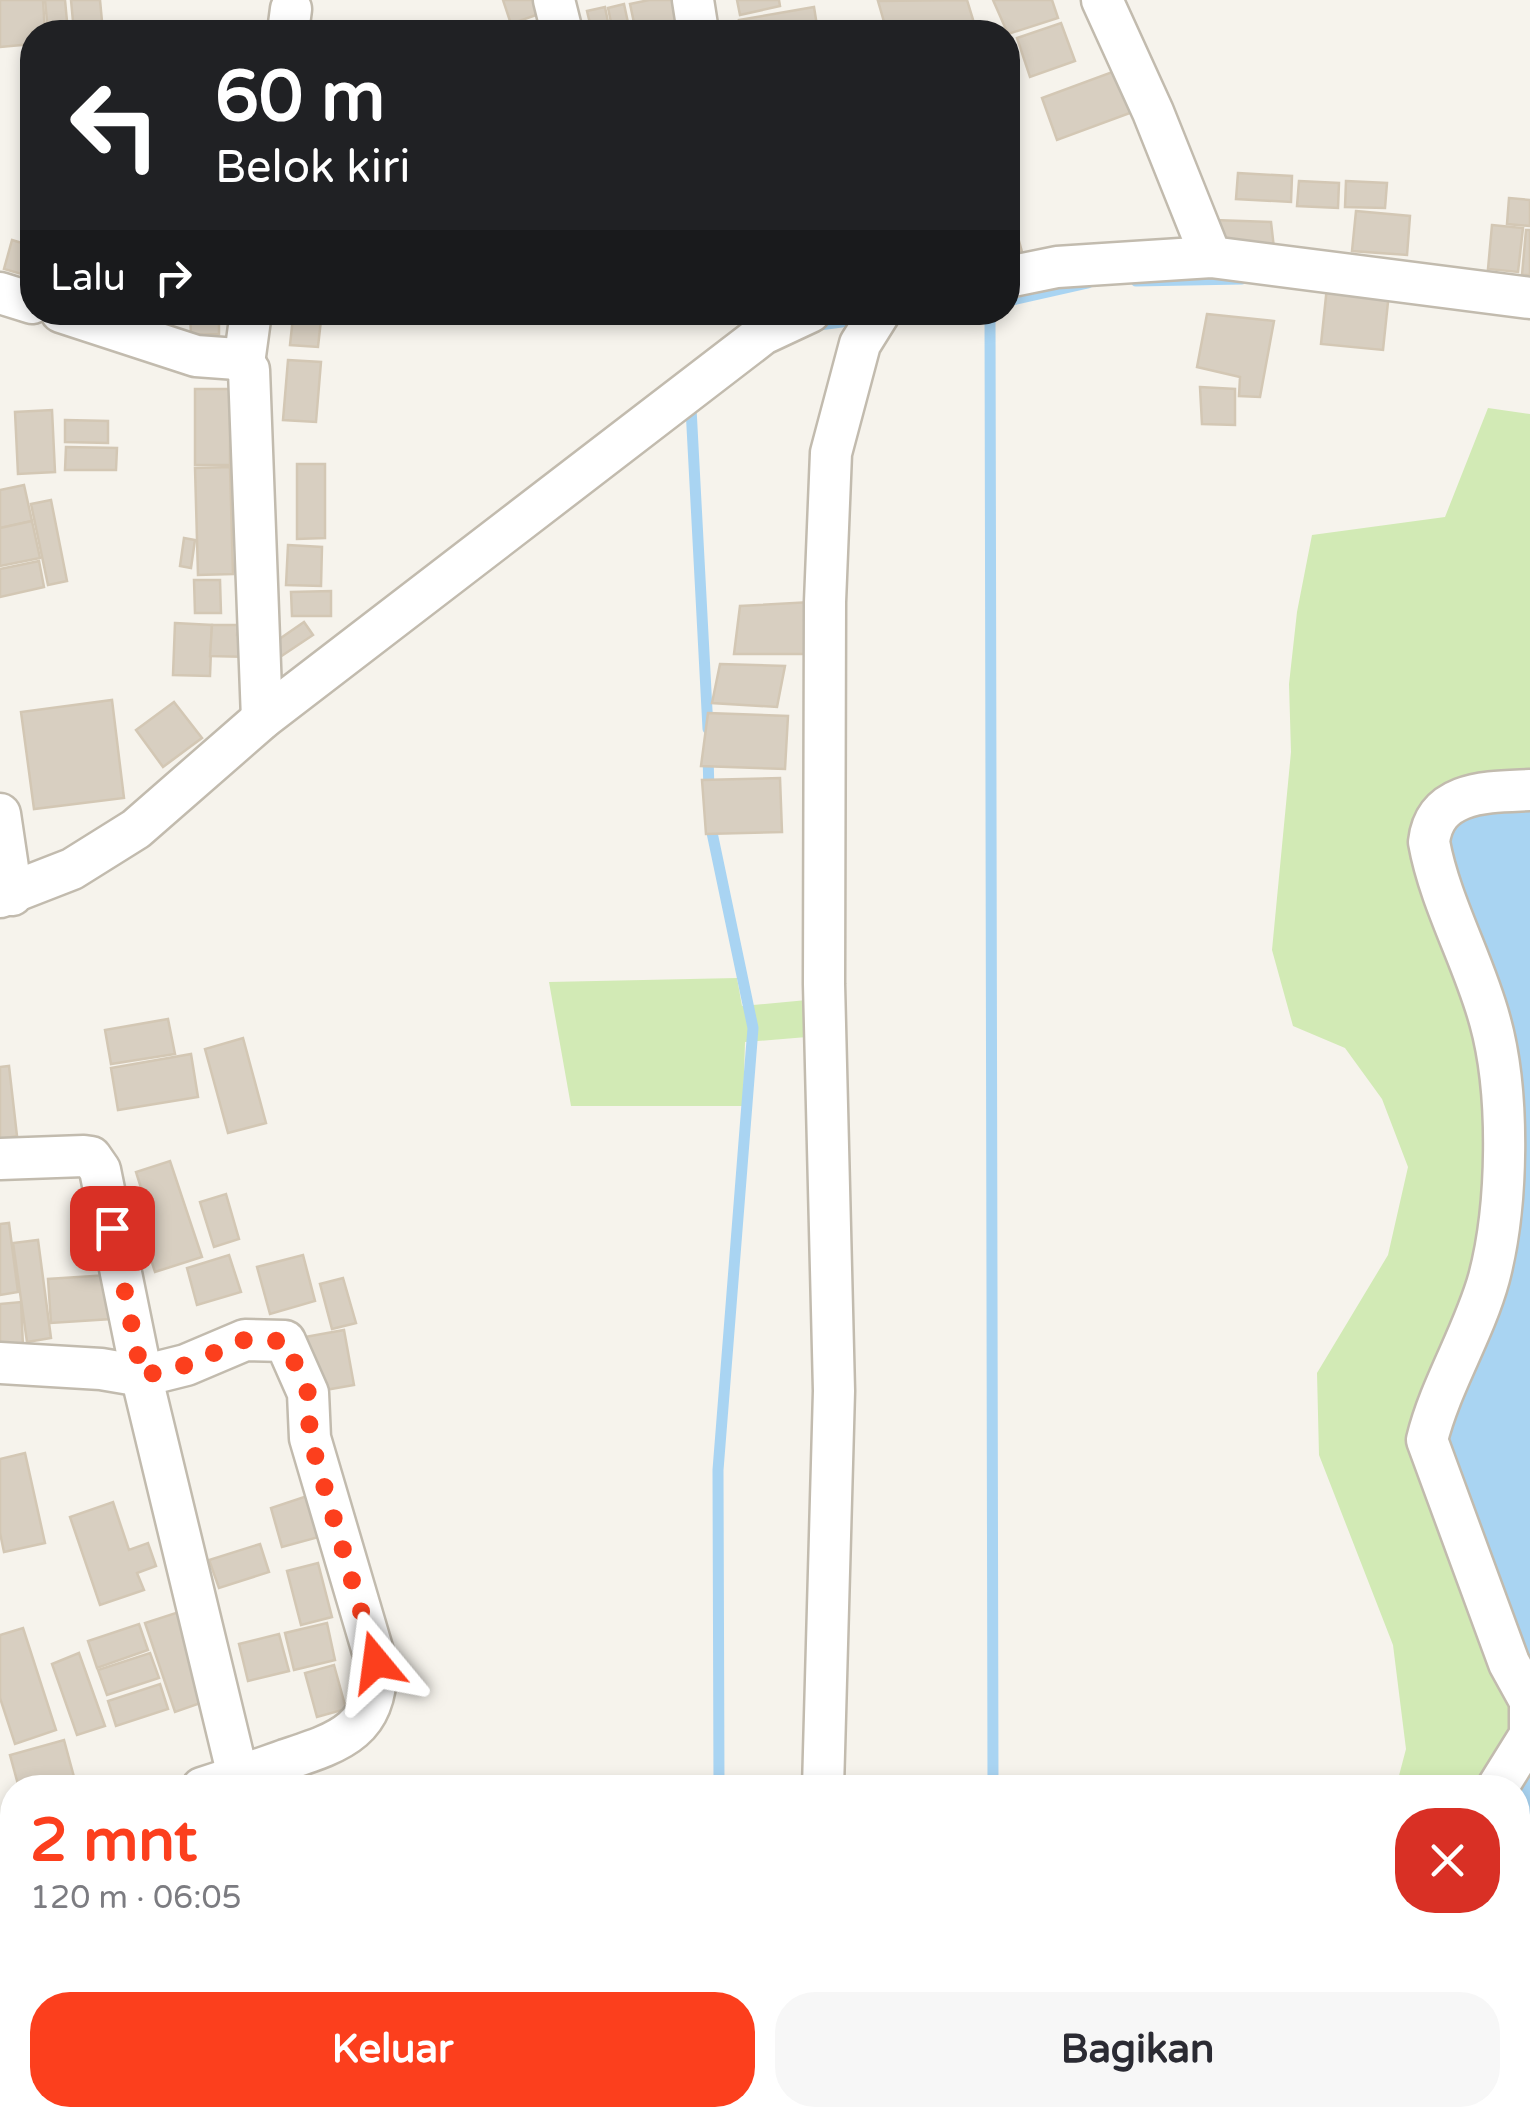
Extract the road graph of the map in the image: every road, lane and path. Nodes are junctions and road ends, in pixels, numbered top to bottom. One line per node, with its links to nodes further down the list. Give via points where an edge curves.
1 (1102, 0): 2 (street)
2 (1211, 257): 3 (street); 4 (street)
3 (1020, 274)
4 (1530, 298)
5 (101, 325): 9 (street, via 196,356)
6 (249, 325): 9 (street)
7 (756, 325): 10 (street)
8 (872, 325): 19 (street, via 860,344 832,454 825,602 824,984 834,1390)
9 (244, 363): 10 (street, via 250,378)
10 (262, 719): 13 (street, via 136,829 72,869)
11 (1530, 790): 20 (street, via 1454,802 1439,811 1429,842 1491,1024 1505,1179 1489,1277 1427,1440 1509,1663 1530,1701 1530,1734)
12 (0, 814): 13 (street)
13 (6, 896)
14 (0, 1160): 16 (street, via 84,1156 95,1162)
15 (0, 1364): 16 (street)
16 (142, 1376): 17 (street); 18 (street, via 244,1340 285,1341 308,1393 310,1438 376,1662 377,1687 361,1722 339,1742)
17 (219, 1775)
18 (241, 1775)
19 (823, 1775)
20 (1505, 1775)

